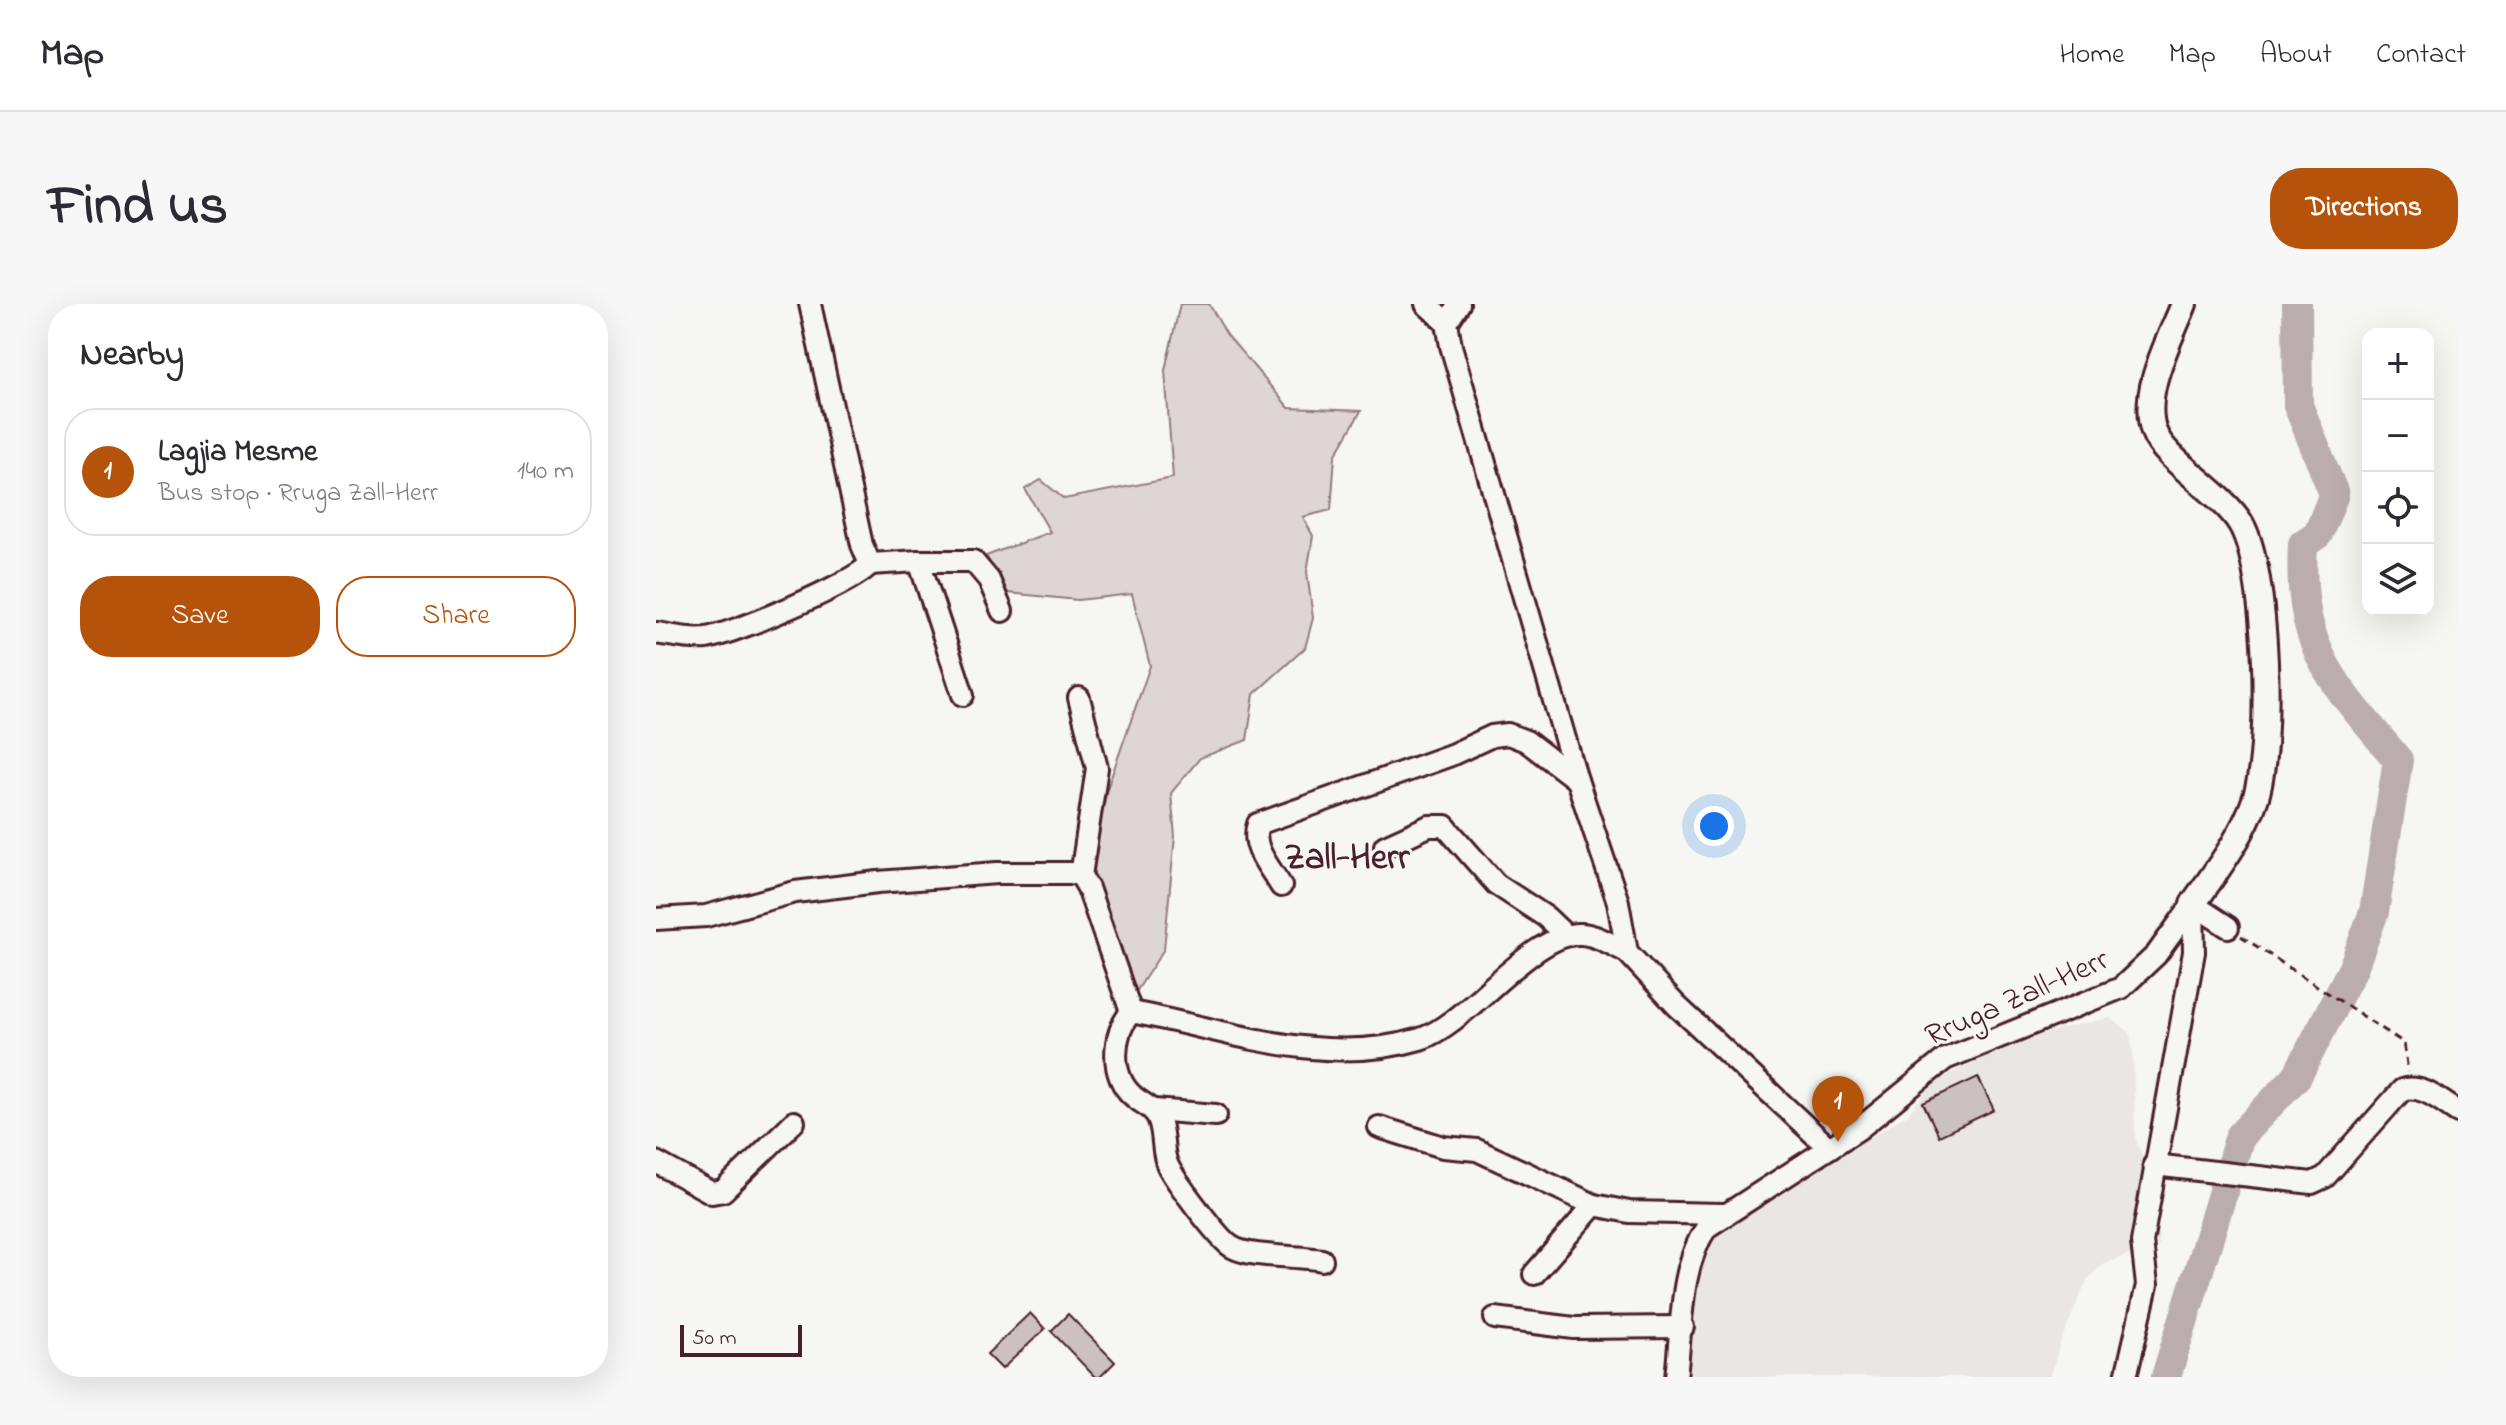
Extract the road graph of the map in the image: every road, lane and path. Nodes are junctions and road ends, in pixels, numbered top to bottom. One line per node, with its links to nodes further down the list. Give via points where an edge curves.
1 (810, 304): 7 (street, via 855,520)
2 (1426, 304): 5 (street)
3 (1459, 304): 5 (street)
4 (2184, 304): 16 (main road, Rruga Zall-Herr, via 2150,413 2155,434 2241,523 2251,547 2259,581 2267,735 2256,798 2244,827)
5 (1447, 323): 12 (street)
6 (919, 561): 7 (street); 8 (street, via 973,561 989,580); 10 (street)
7 (870, 564): 9 (street, via 853,578 735,629 704,638)
8 (1002, 611)
9 (656, 633)
10 (963, 695)
11 (1079, 698): 14 (street, via 1097,768)
12 (1577, 780): 15 (street, via 1526,741 1508,734 1492,736 1258,824 1258,848); 20 (street, via 1618,902)
13 (1385, 846): 19 (street, via 1429,826 1445,826 1496,884)
14 (1081, 876): 17 (street, via 997,873 878,882 795,892 706,916); 21 (street, via 1105,929)
15 (1281, 886)
16 (2193, 904): 18 (street); 28 (street, Rruga Zall-Herr, via 2156,955 2121,988 1945,1059); 30 (street, via 2194,952)
17 (656, 919)
18 (2228, 927): 22 (path, via 2404,1043)
19 (1565, 935): 20 (street, via 1583,934); 21 (street, via 1439,1030 1421,1039 1361,1050 1324,1052 1268,1043)
20 (1627, 952): 28 (street)
21 (1131, 1012): 23 (street, via 1118,1040 1116,1068 1121,1084)
22 (2410, 1087): 24 (street); 30 (street, via 2390,1100 2325,1177 2296,1183)
23 (1154, 1110): 25 (street); 33 (street, via 1167,1166 1214,1232 1245,1253)
24 (2458, 1112)
25 (1216, 1115)
26 (794, 1122): 29 (street, via 723,1191 712,1193)
27 (1379, 1127): 31 (street, via 1443,1147 1477,1150)
28 (1829, 1148): 32 (street, Rruga Zall-Herr)
29 (656, 1162)
30 (2154, 1165): 38 (street, via 2142,1242 2147,1285)
31 (1594, 1205): 32 (street, via 1629,1212); 34 (street)
32 (1723, 1214): 36 (street, Rruga Zall-Herr, via 1696,1243)
33 (1322, 1260)
34 (1534, 1274)
35 (1495, 1318): 36 (street, via 1574,1328)
36 (1683, 1327): 37 (street, Rruga Zall-Herr)
37 (1676, 1377)
38 (2126, 1377)

